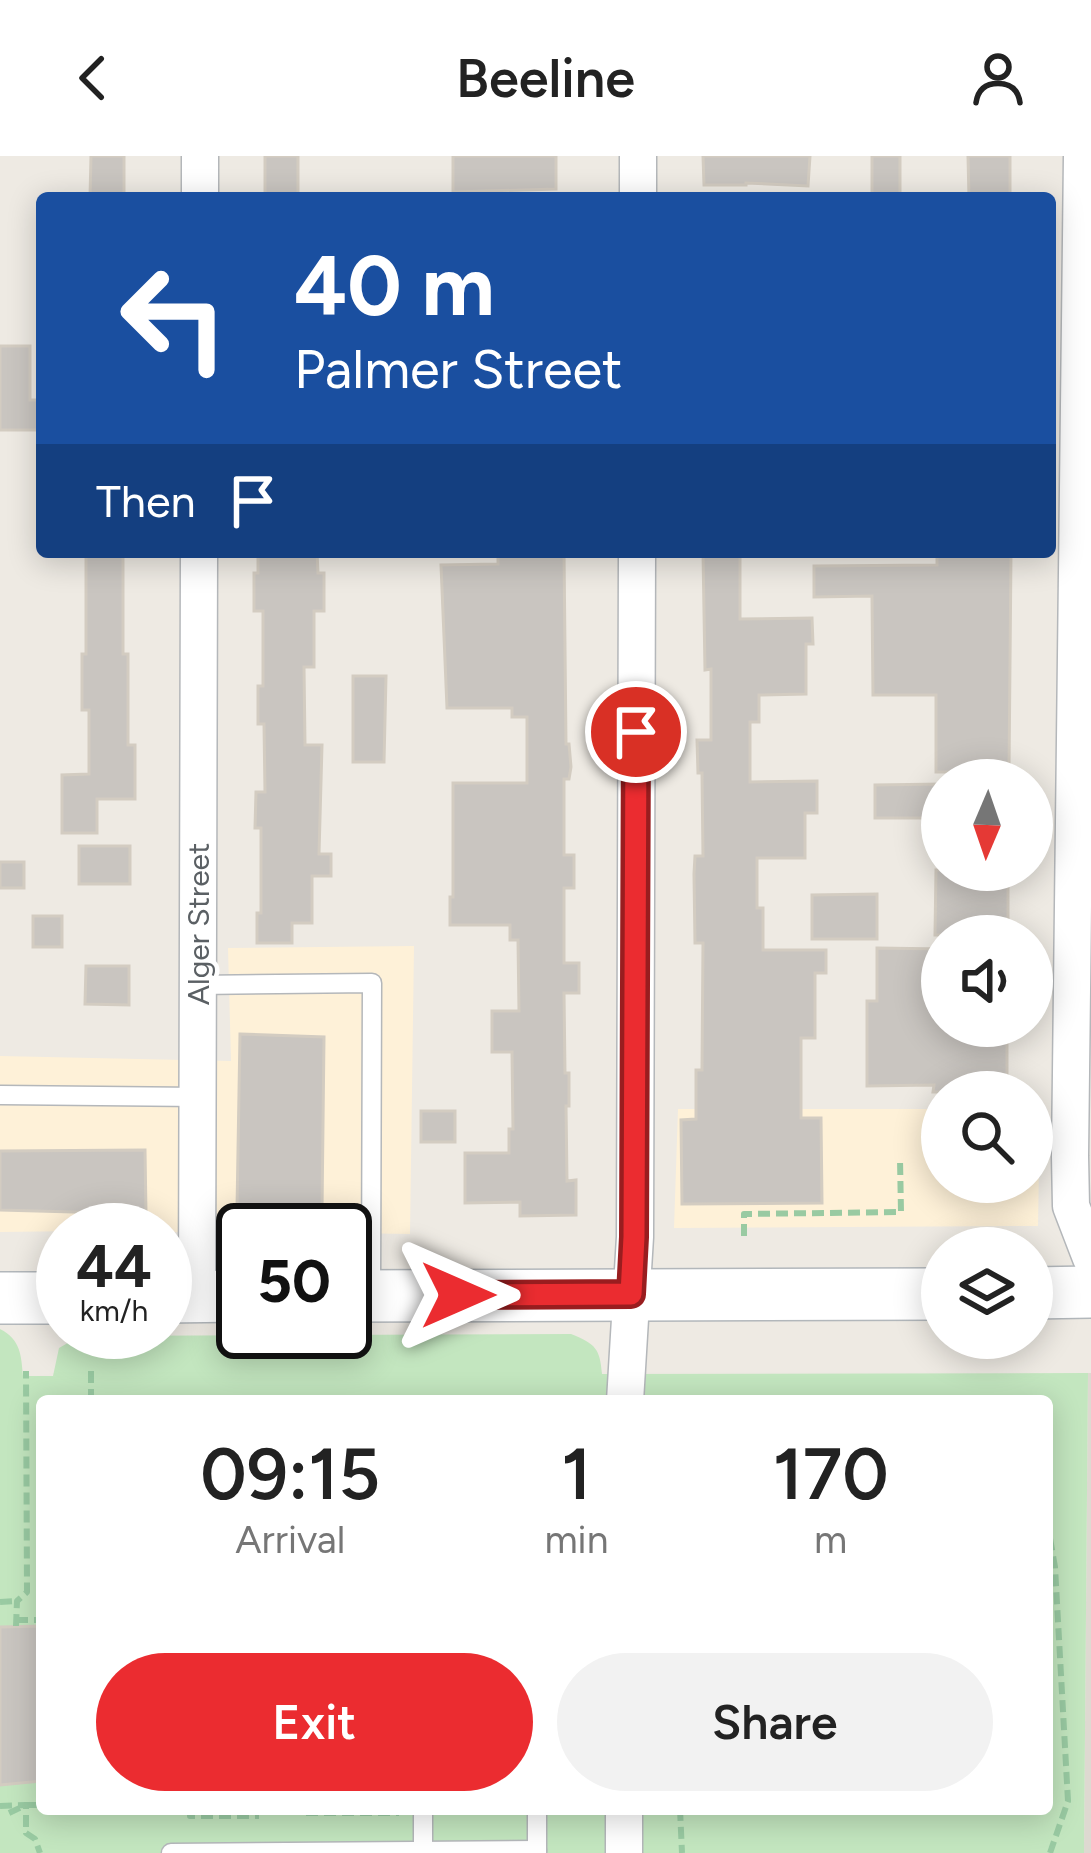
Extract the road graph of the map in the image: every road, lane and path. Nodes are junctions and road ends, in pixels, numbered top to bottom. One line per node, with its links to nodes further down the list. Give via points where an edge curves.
1 (200, 156): 4 (street)
2 (638, 156): 5 (street)
3 (1082, 156): 8 (street)
4 (200, 192)
5 (638, 192)
6 (199, 558): 9 (street, Alger Street)
7 (637, 558): 18 (street)
8 (1084, 649): 15 (street, via 1070,1156 1071,1206)
9 (198, 985): 11 (street, Alger Street); 13 (lane, via 372,983)
10 (1, 1095): 11 (lane)
11 (199, 1097): 21 (street, Alger Street)
12 (900, 1159): 14 (path, via 901,1212 744,1214)
13 (362, 1203)
14 (744, 1236)
15 (1091, 1258)
16 (1091, 1292): 17 (main road)
17 (1053, 1293)
18 (631, 1294): 19 (main road); 20 (main road); 27 (street)
19 (921, 1294)
20 (372, 1295)
21 (202, 1297)
22 (0, 1298): 23 (main road)
23 (36, 1298)
24 (26, 1371): 30 (path, via 28,1592)
25 (92, 1371): 26 (path)
26 (91, 1395)
27 (625, 1395)
28 (1053, 1556): 48 (path, via 1068,1801)
29 (0, 1601): 30 (path)
30 (17, 1601): 31 (path, via 16,1623)
31 (36, 1621)
32 (0, 1805): 33 (path)
33 (26, 1805): 34 (path); 35 (path); 44 (path, via 26,1833)
34 (36, 1805)
35 (9, 1813)
36 (245, 1815): 41 (path)
37 (414, 1815): 43 (lane)
38 (537, 1815): 42 (lane)
39 (624, 1815): 46 (street)
40 (680, 1815): 47 (path)
41 (259, 1816)
42 (537, 1851): 43 (lane)
43 (424, 1852): 45 (lane)
44 (40, 1853)
45 (171, 1853)
46 (624, 1853)
47 (682, 1853)
48 (1050, 1853)

